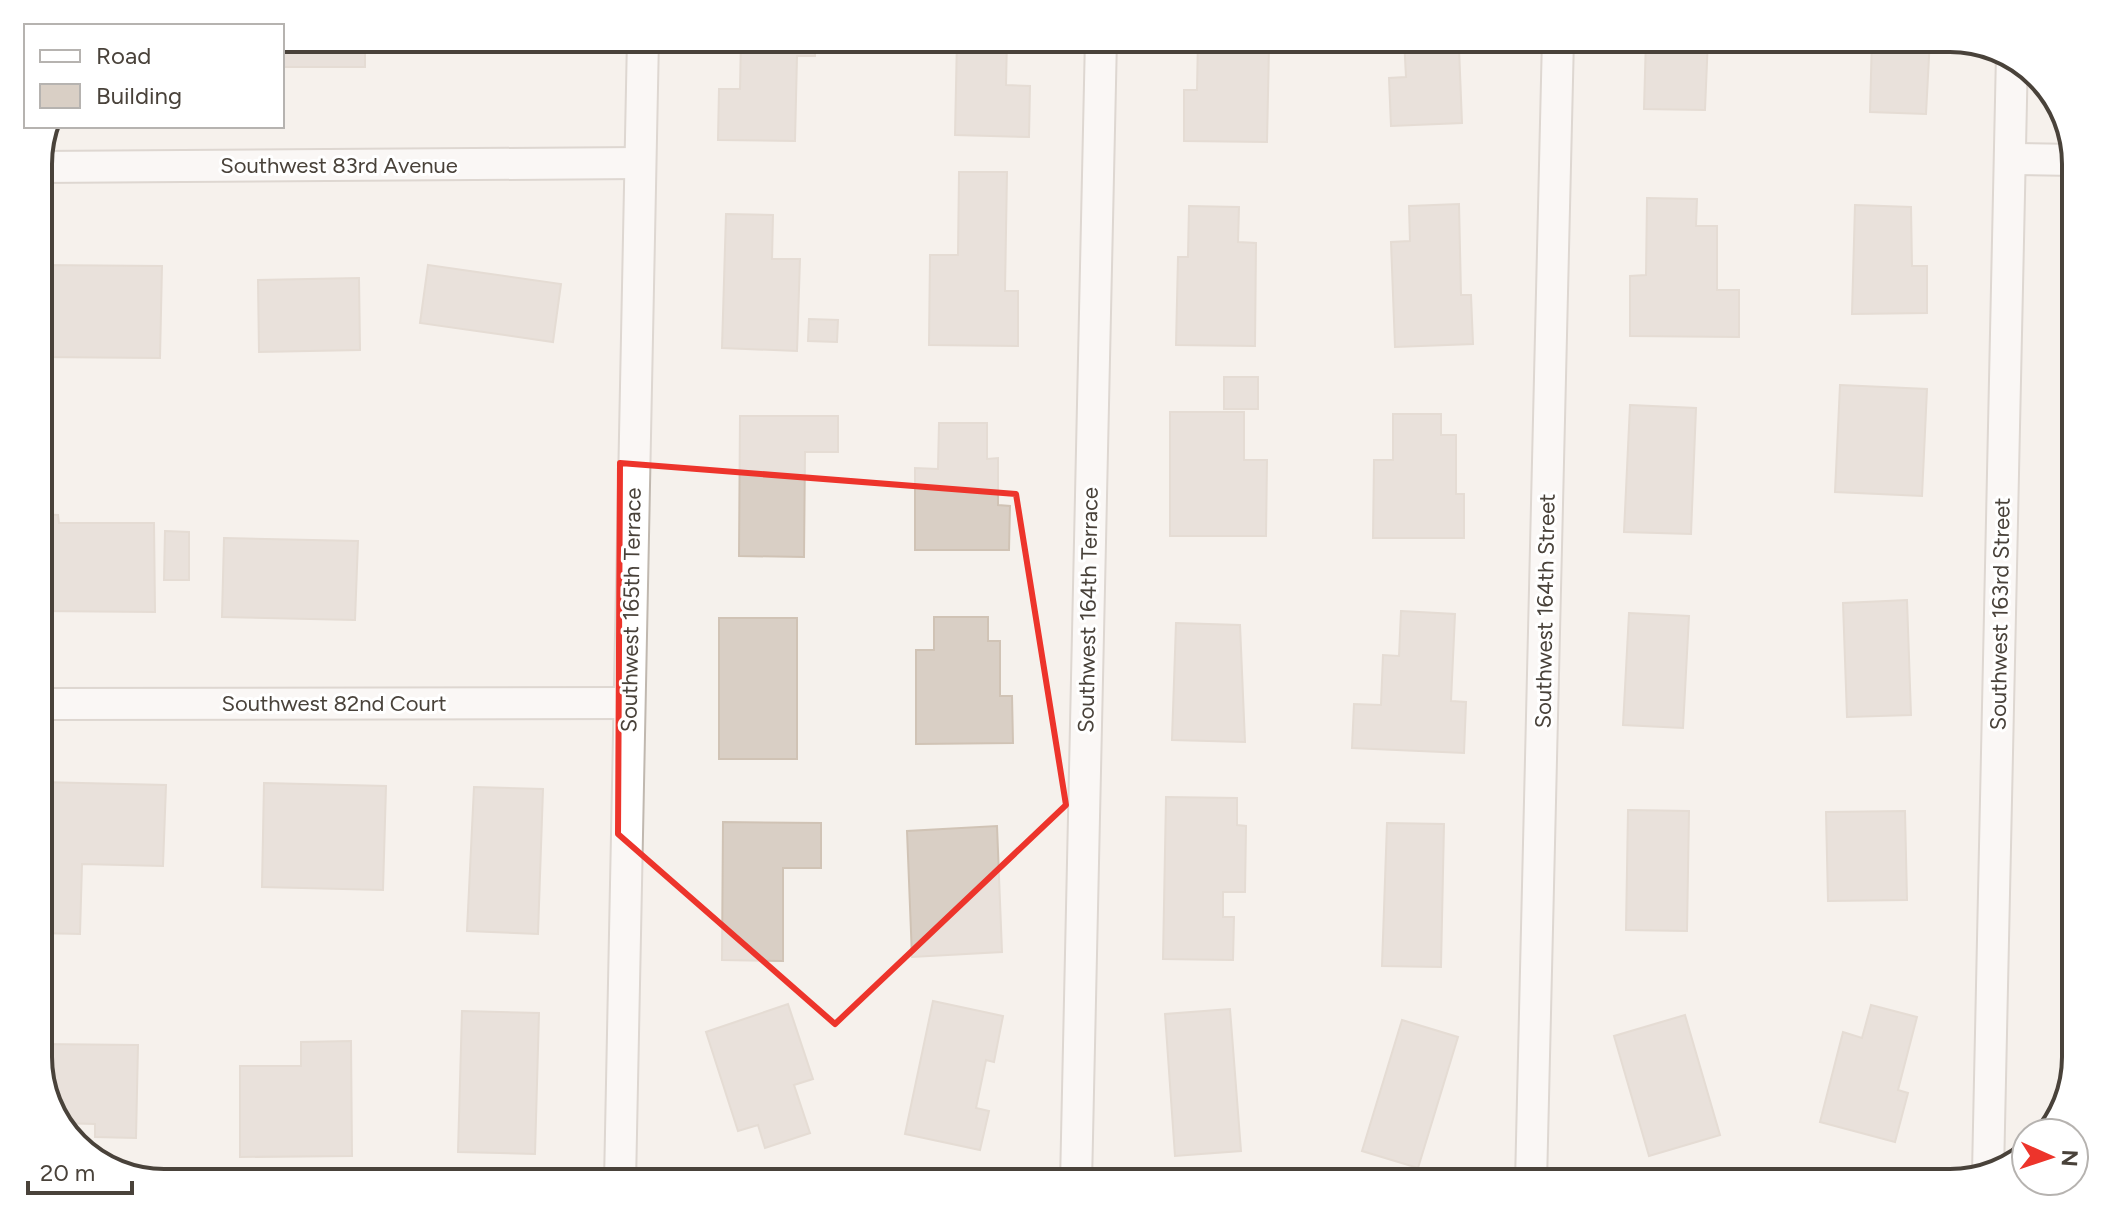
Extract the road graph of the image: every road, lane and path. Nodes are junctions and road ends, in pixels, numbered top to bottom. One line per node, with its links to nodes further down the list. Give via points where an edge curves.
1 (643, 52): 7 (street, Southwest 165th Terrace)
2 (1101, 52): 13 (street, Southwest 164th Terrace)
3 (1558, 52): 14 (street, Southwest 164th Street)
4 (2012, 71): 5 (street, Southwest 163rd Street)
5 (2010, 159): 6 (street); 11 (street, Southwest 163rd Street)
6 (2062, 160)
7 (640, 163): 8 (street, Southwest 83rd Avenue); 9 (street, Southwest 165th Terrace)
8 (52, 167)
9 (629, 703): 10 (street, Southwest 82nd Court); 12 (street, Southwest 165th Terrace)
10 (52, 704)
11 (1988, 1162)
12 (620, 1169)
13 (1076, 1169)
14 (1531, 1169)

